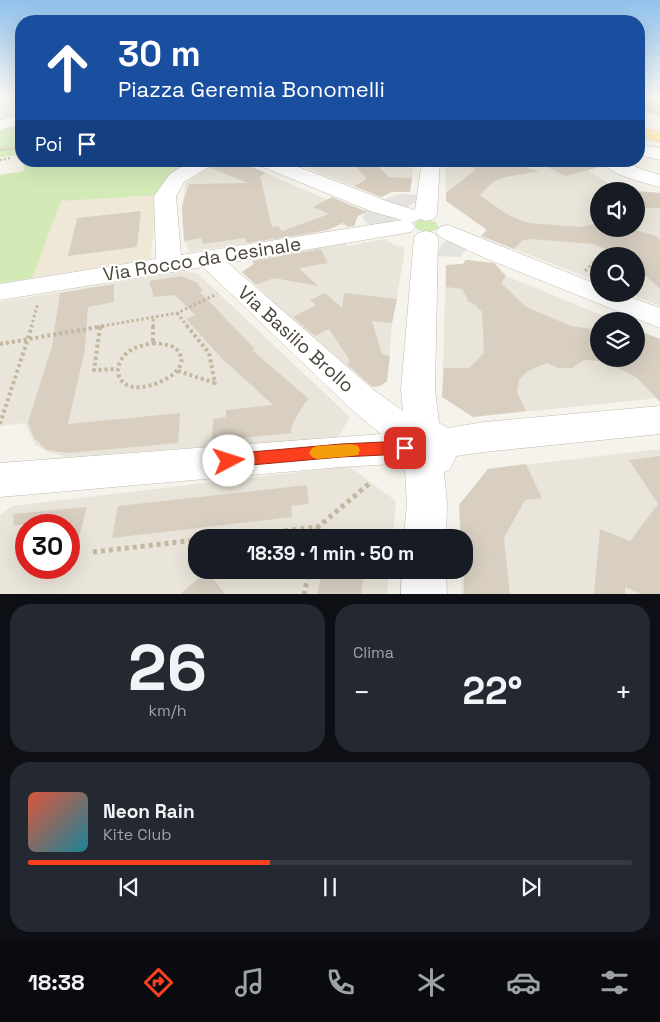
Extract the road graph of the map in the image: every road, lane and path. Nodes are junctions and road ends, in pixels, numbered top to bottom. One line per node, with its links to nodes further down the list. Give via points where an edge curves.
1 (645, 133): 2 (main road)
2 (660, 136)
3 (15, 149): 4 (path)
4 (0, 150)
5 (645, 151): 6 (street)
6 (660, 154)
7 (11, 158): 8 (path)
8 (0, 160)
9 (195, 167): 16 (street, via 177,178 165,196)
10 (280, 167): 14 (street)
11 (431, 167): 14 (street)
12 (621, 167): 13 (street)
13 (660, 181)
14 (431, 228): 15 (street, Via Rocco da Cesinale, via 375,231); 22 (street); 31 (street, via 418,390)
15 (208, 258): 16 (street, Via Rocco da Cesinale); 17 (street, Via Basilio Brollo)
16 (169, 265): 18 (street, Via Rocco da Cesinale)
17 (236, 286): 20 (path); 31 (street, Via Basilio Brollo, via 363,400)
18 (0, 292)
19 (40, 296): 24 (path)
20 (177, 313): 21 (path); 28 (path, via 209,353 215,383)
21 (153, 318): 23 (path); 25 (path)
22 (660, 320)
23 (100, 328): 24 (path); 27 (path, via 94,370)
24 (28, 340): 26 (path); 30 (path)
25 (153, 343): 27 (path, via 134,349 119,361); 28 (path, via 164,343 178,350 181,357)
26 (0, 344)
27 (117, 368): 28 (path, via 117,376 122,382 139,388 161,384)
28 (178, 371)
29 (660, 420): 31 (street)
30 (0, 424)
31 (420, 444): 32 (street); 34 (street)
32 (0, 480)
33 (371, 482): 35 (path)
34 (426, 520)
35 (318, 527): 36 (path)
36 (300, 529)
37 (188, 541): 38 (path)
38 (93, 552)
39 (307, 579): 41 (path)
40 (424, 579): 42 (street)
41 (304, 594)
42 (424, 594)

